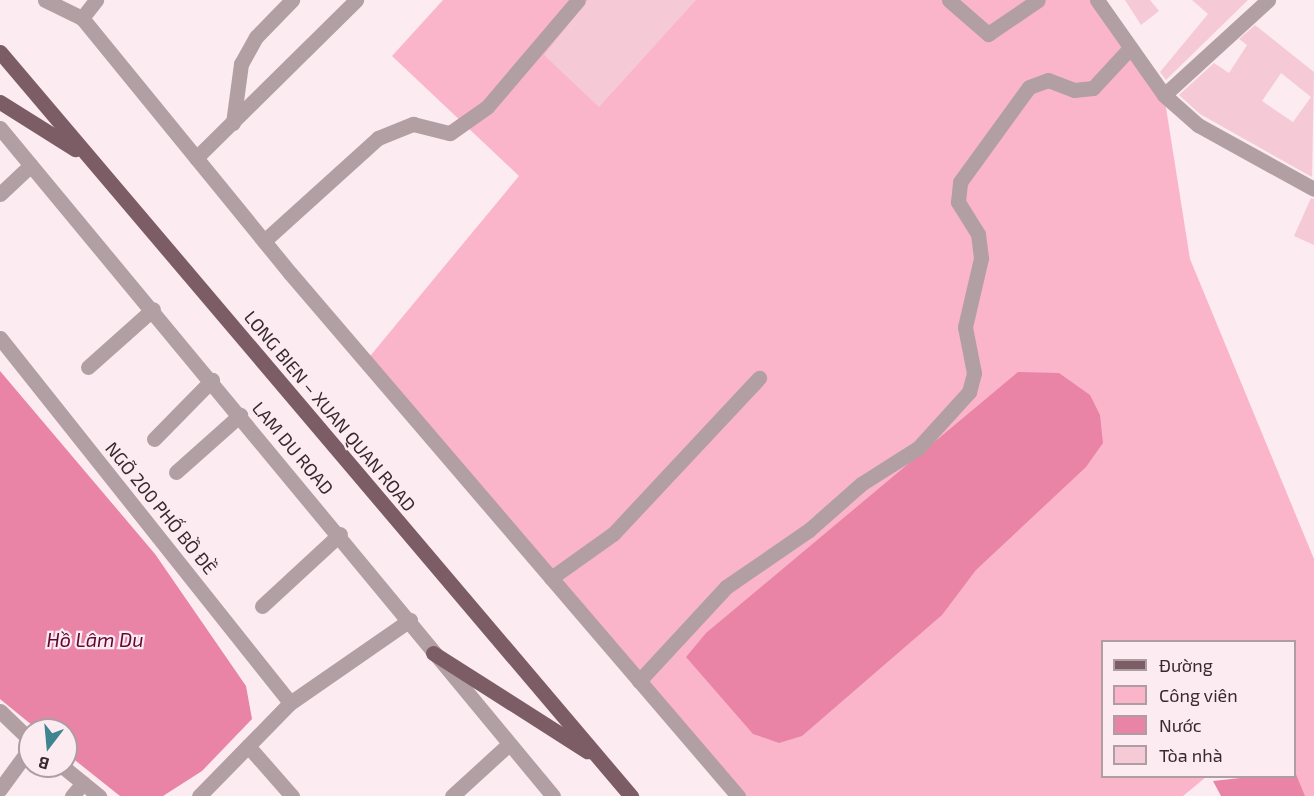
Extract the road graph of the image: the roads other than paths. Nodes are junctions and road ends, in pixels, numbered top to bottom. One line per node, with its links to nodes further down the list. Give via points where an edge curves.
1 (45, 0): 10 (street)
2 (96, 0): 10 (street)
3 (292, 0): 15 (street, via 256,37 241,64)
4 (356, 0): 15 (street)
5 (578, 0): 22 (street, via 470,120 450,133 413,124 378,138)
6 (949, 0): 7 (street, via 988,34)
7 (1038, 0)
8 (1097, 0): 11 (street)
9 (1268, 0): 13 (street)
10 (82, 18): 18 (street)
11 (1130, 48): 13 (street); 36 (street, via 1092,88 1074,90 1048,80 1029,87 960,182 958,202 978,234 981,258 965,327 974,373 969,392 918,448 861,484 809,530 726,587)
12 (0, 52): 17 (main road, LONG BIEN – XUAN QUAN ROAD)
13 (1164, 95): 20 (street, via 1241,152)
14 (0, 102): 17 (main road)
15 (233, 123): 18 (street)
16 (2, 133): 19 (street, LAM DU ROAD)
17 (88, 157): 42 (main road, LONG BIEN – XUAN QUAN ROAD)
18 (196, 158): 22 (street)
19 (32, 165): 21 (street); 23 (street, LAM DU ROAD)
20 (1314, 189)
21 (0, 194)
22 (264, 241): 32 (street)
23 (153, 309): 25 (street); 27 (street, LAM DU ROAD)
24 (0, 338): 37 (street, NGÕ 200 PHỐ BỒ ĐỀ)
25 (88, 367)
26 (759, 378): 32 (street, via 613,534)
27 (212, 380): 28 (street, LAM DU ROAD); 29 (street)
28 (240, 415): 30 (street); 31 (street, LAM DU ROAD)
29 (154, 439)
30 (176, 472)
31 (339, 534): 33 (street); 34 (street, LAM DU ROAD)
32 (551, 578): 36 (street)
33 (262, 606)
34 (410, 620): 35 (street, LAM DU ROAD); 37 (street)
35 (433, 653): 40 (street, LAM DU ROAD); 42 (main road)
36 (639, 681): 54 (street)
37 (290, 703): 41 (street)
38 (0, 711): 39 (street)
39 (18, 728)
40 (509, 744): 51 (street); 52 (street, LAM DU ROAD)
41 (248, 746): 49 (street); 50 (street)
42 (600, 759): 53 (main road, LONG BIEN – XUAN QUAN ROAD)
43 (18, 764): 46 (street)
44 (77, 778): 45 (street)
45 (83, 783): 47 (street); 48 (street)
46 (0, 789)
47 (72, 796)
48 (99, 796)
49 (199, 796)
50 (292, 796)
51 (452, 796)
52 (553, 796)
53 (631, 796)
54 (738, 796)

